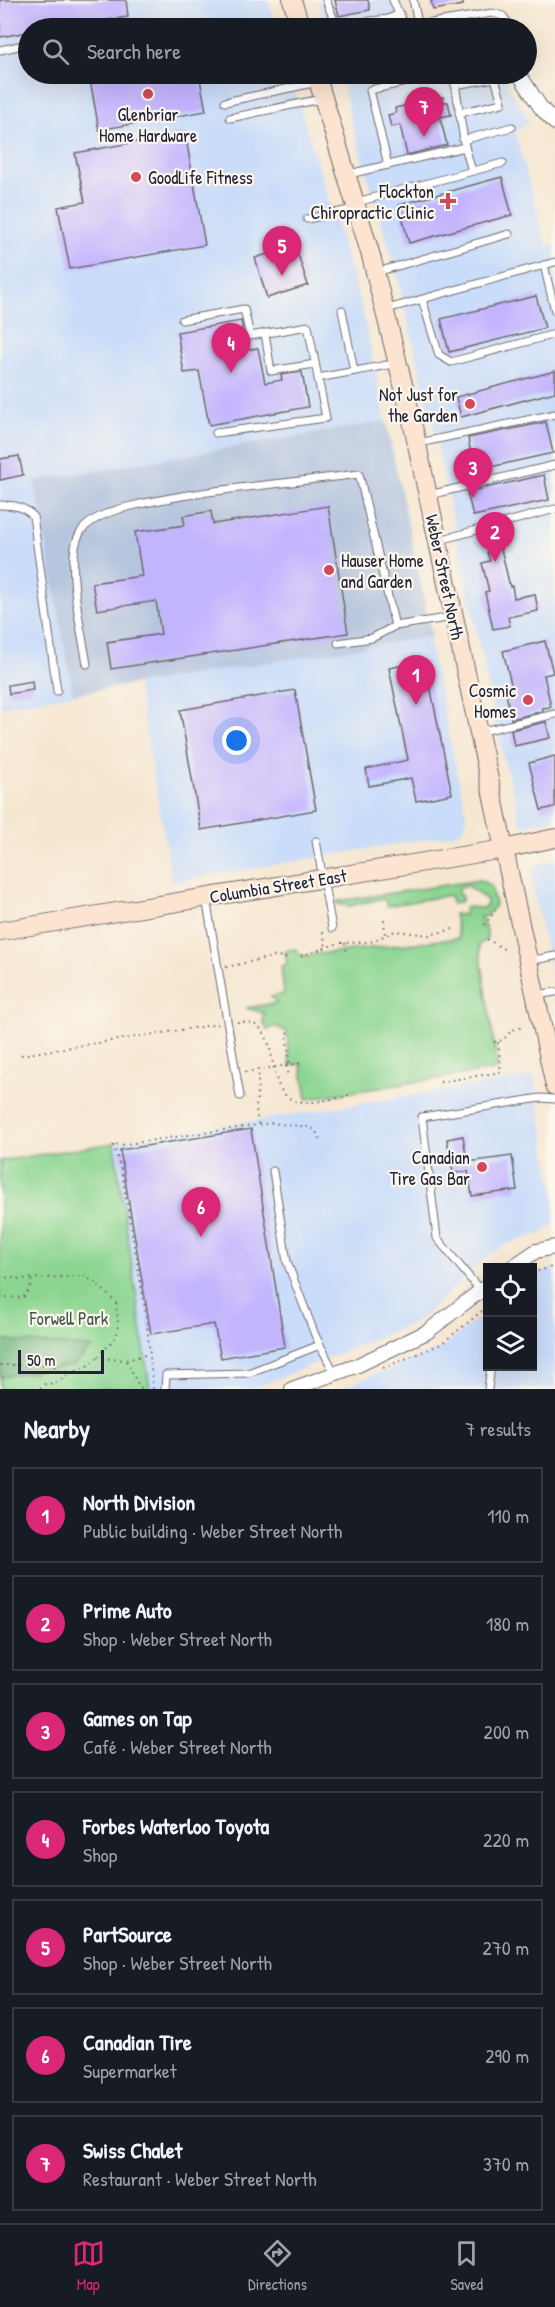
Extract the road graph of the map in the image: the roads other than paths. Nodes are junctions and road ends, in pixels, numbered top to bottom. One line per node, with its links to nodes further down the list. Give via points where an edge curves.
1 (326, 0): 7 (lane)
2 (393, 0): 5 (lane)
3 (413, 0): 10 (lane)
4 (295, 1): 6 (main road)
5 (400, 14): 8 (lane); 9 (lane)
6 (299, 18)
7 (333, 18)
8 (390, 18)
9 (401, 18)
10 (417, 18)
11 (466, 18): 12 (lane, via 492,13)
12 (504, 18)
13 (18, 46): 14 (lane)
14 (0, 50)
15 (319, 84): 21 (lane); 23 (lane); 30 (main road, Weber Street North)
16 (397, 84): 28 (lane, via 370,90)
17 (461, 84): 20 (lane)
18 (497, 84): 22 (lane, via 502,103)
19 (525, 84): 24 (street)
20 (455, 85): 22 (lane)
21 (225, 102)
22 (459, 113): 26 (lane)
23 (230, 118)
24 (555, 123)
25 (512, 128): 26 (lane)
26 (464, 143): 28 (lane); 29 (lane)
27 (503, 163): 29 (lane)
28 (388, 165): 30 (lane)
29 (472, 171): 31 (lane)
30 (346, 175): 31 (main road, Weber Street North)
31 (355, 206): 32 (lane); 36 (main road, Weber Street North)
32 (307, 219)
33 (509, 234): 36 (lane)
34 (555, 262): 35 (lane)
35 (544, 265): 37 (lane); 40 (lane)
36 (375, 273): 38 (main road, Weber Street North)
37 (422, 299): 38 (lane); 43 (lane, via 439,355 451,362)
38 (384, 309): 44 (main road, Weber Street North)
39 (342, 310): 46 (lane)
40 (555, 311)
41 (182, 320): 42 (lane, via 244,309 250,336)
42 (265, 333): 45 (lane, via 308,326); 45 (lane, via 271,371)
43 (555, 334)
44 (398, 363): 46 (lane); 50 (main road, Weber Street North)
45 (315, 364): 47 (lane)
46 (354, 371): 47 (lane)
47 (318, 378): 49 (lane, via 326,418)
48 (555, 414): 50 (lane)
49 (216, 433)
50 (417, 443): 52 (main road, Weber Street North)
51 (555, 465): 52 (lane)
52 (428, 495): 55 (main road, Weber Street North)
53 (0, 505): 60 (lane, via 20,507 33,516)
54 (555, 508): 55 (lane)
55 (437, 541): 56 (main road, Weber Street North)
56 (453, 617): 57 (lane); 62 (main road, Weber Street North)
57 (395, 626): 58 (lane, via 372,638); 59 (lane, via 359,474 226,490 125,507 90,521 79,534 73,554 75,588)
58 (338, 643)
59 (87, 664)
60 (57, 691)
61 (555, 714): 62 (lane)
62 (479, 732): 65 (main road, Weber Street North)
63 (555, 838): 65 (main road, Columbia Street East)
64 (316, 841): 66 (lane)
65 (504, 849): 66 (main road, Columbia Street East); 71 (main road, Weber Street North)
66 (323, 879): 67 (main road, Columbia Street East); 68 (lane)
67 (206, 898): 69 (main road, Columbia Street East); 75 (lane)
68 (332, 928)
69 (0, 932)
70 (555, 956): 71 (lane)
71 (528, 961): 73 (main road, Weber Street North)
72 (555, 992): 73 (lane)
73 (536, 995): 74 (main road, Weber Street North)
74 (555, 1086)
75 (240, 1096)
76 (555, 1099): 80 (lane, via 540,1098 422,1117 437,1238)
77 (273, 1171): 82 (lane, via 287,1262)
78 (555, 1247): 79 (street, via 536,1251)
79 (518, 1263)
80 (483, 1290)
81 (483, 1293): 84 (street, via 427,1332)
82 (320, 1345): 84 (lane); 85 (lane, via 248,1373 166,1375)
83 (490, 1371): 87 (lane)
84 (335, 1374): 86 (street)
85 (165, 1389)
86 (292, 1389)
87 (488, 1389)

